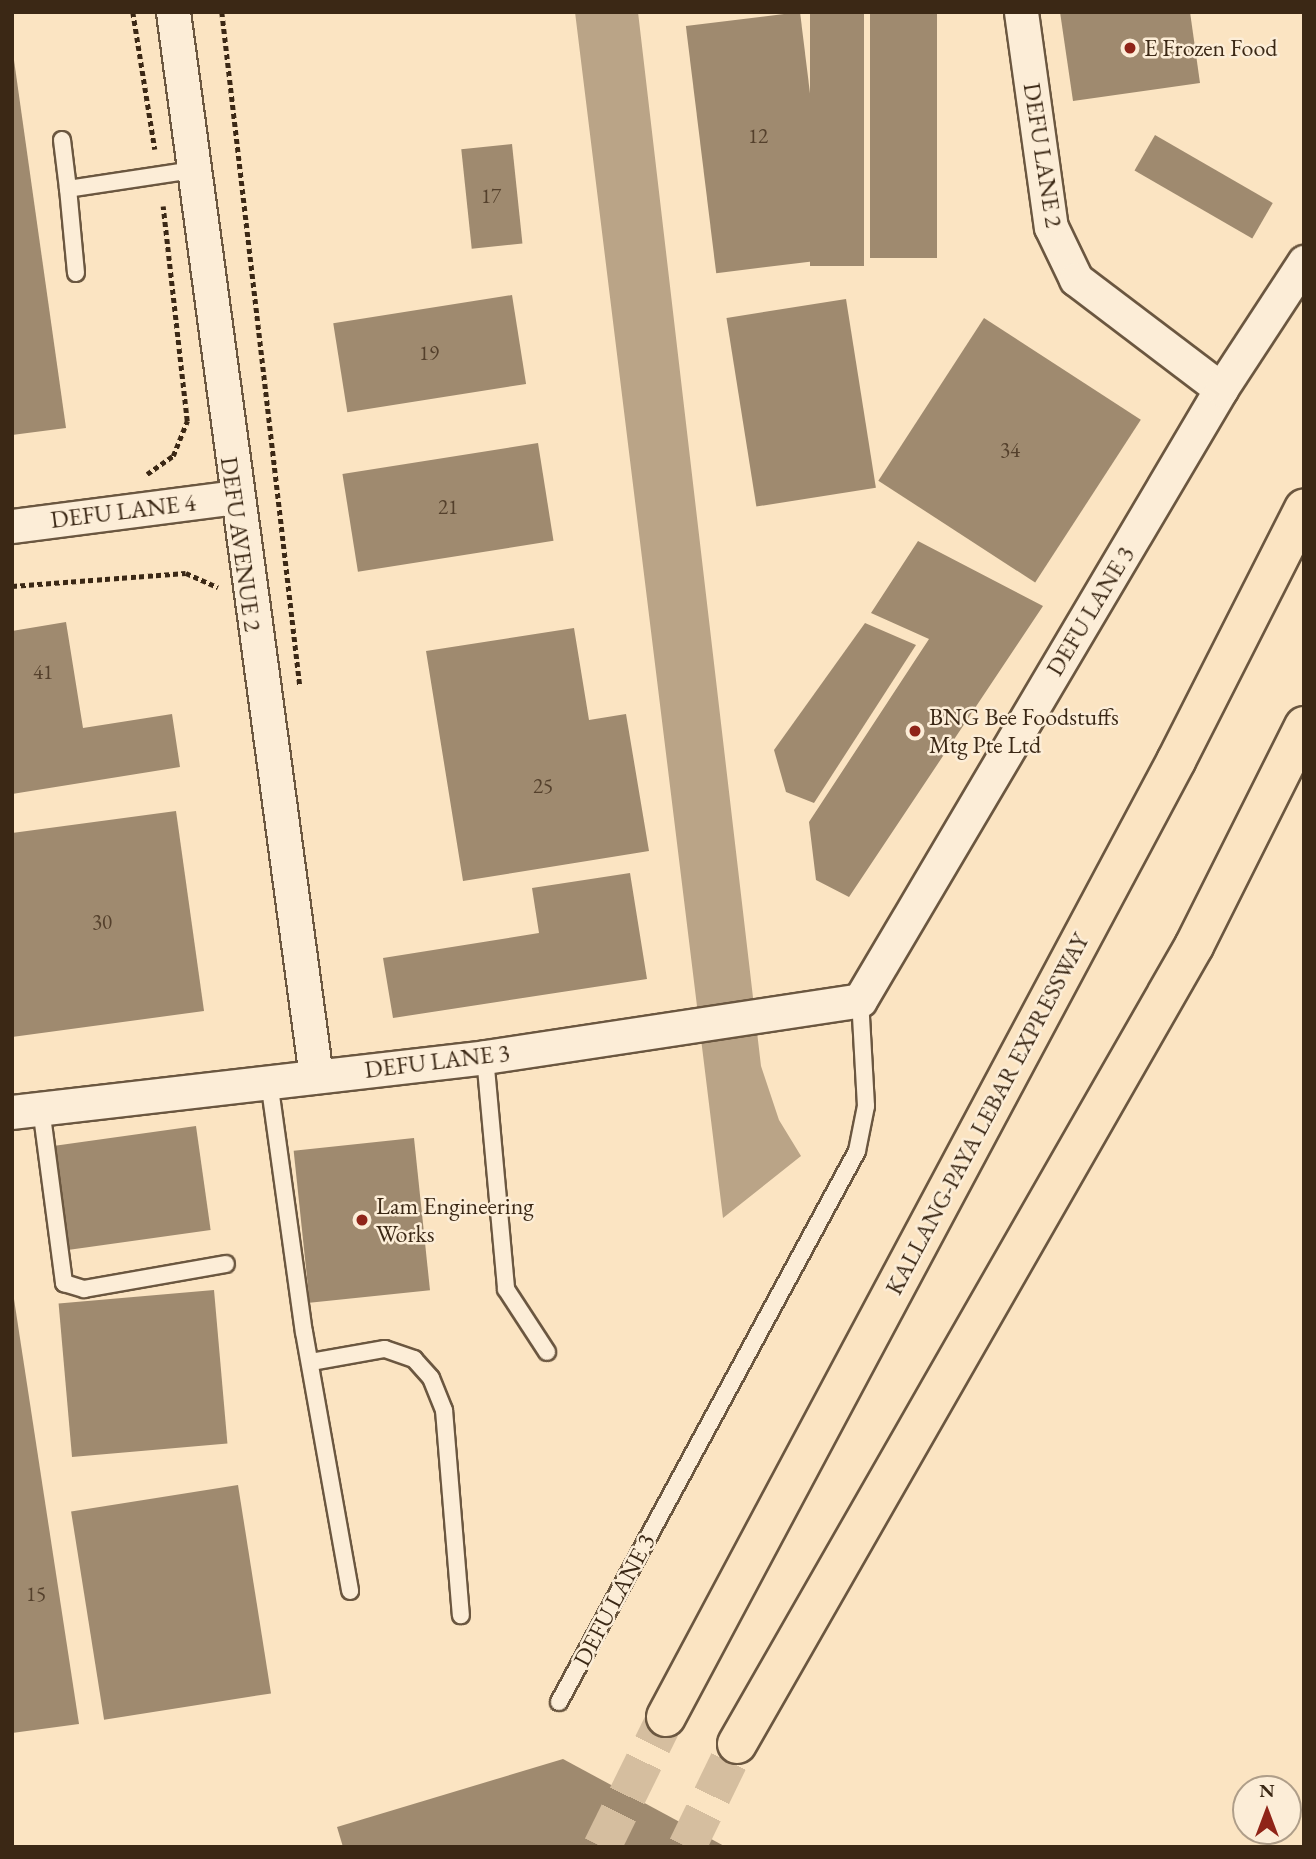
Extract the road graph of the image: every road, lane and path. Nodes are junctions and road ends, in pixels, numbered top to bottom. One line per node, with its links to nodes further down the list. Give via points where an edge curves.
1 (133, 12): 7 (path)
2 (173, 12): 6 (street, DEFU AVENUE 2)
3 (222, 12): 18 (path)
4 (1021, 12): 11 (street, DEFU LANE 2, via 1051,227 1076,279)
5 (62, 140): 8 (lane)
6 (193, 170): 7 (lane); 13 (street, DEFU AVENUE 2)
7 (159, 174): 8 (lane); 12 (path, via 187,421 173,456)
8 (68, 189): 10 (lane)
9 (1304, 261): 11 (street, DEFU LANE 3)
10 (76, 273)
11 (1222, 389): 20 (street, DEFU LANE 3)
12 (144, 476)
13 (234, 497): 15 (street, DEFU LANE 4); 22 (street, DEFU AVENUE 2)
14 (1304, 509): 31 (highway, KALLANG-PAYA LEBAR EXPRESSWAY, via 1176,761)
15 (12, 526)
16 (12, 586): 17 (path, via 186,573 221,589)
17 (226, 598)
18 (301, 691)
19 (1304, 726): 32 (highway, via 1194,946)
20 (860, 1000): 21 (street, DEFU LANE 3); 30 (lane, DEFU LANE 3, via 866,1106 857,1151)
21 (485, 1057): 22 (street, DEFU LANE 3); 26 (lane, via 506,1289)
22 (316, 1076): 23 (street, DEFU LANE 3)
23 (269, 1081): 24 (street, DEFU LANE 3); 27 (lane)
24 (26, 1110): 25 (lane, via 64,1283 84,1289)
25 (226, 1264)
26 (547, 1352)
27 (311, 1362): 28 (lane); 29 (lane, via 385,1349 414,1359 431,1378 444,1410)
28 (350, 1591)
29 (461, 1615)
30 (559, 1702)
31 (666, 1717)
32 (737, 1744)

